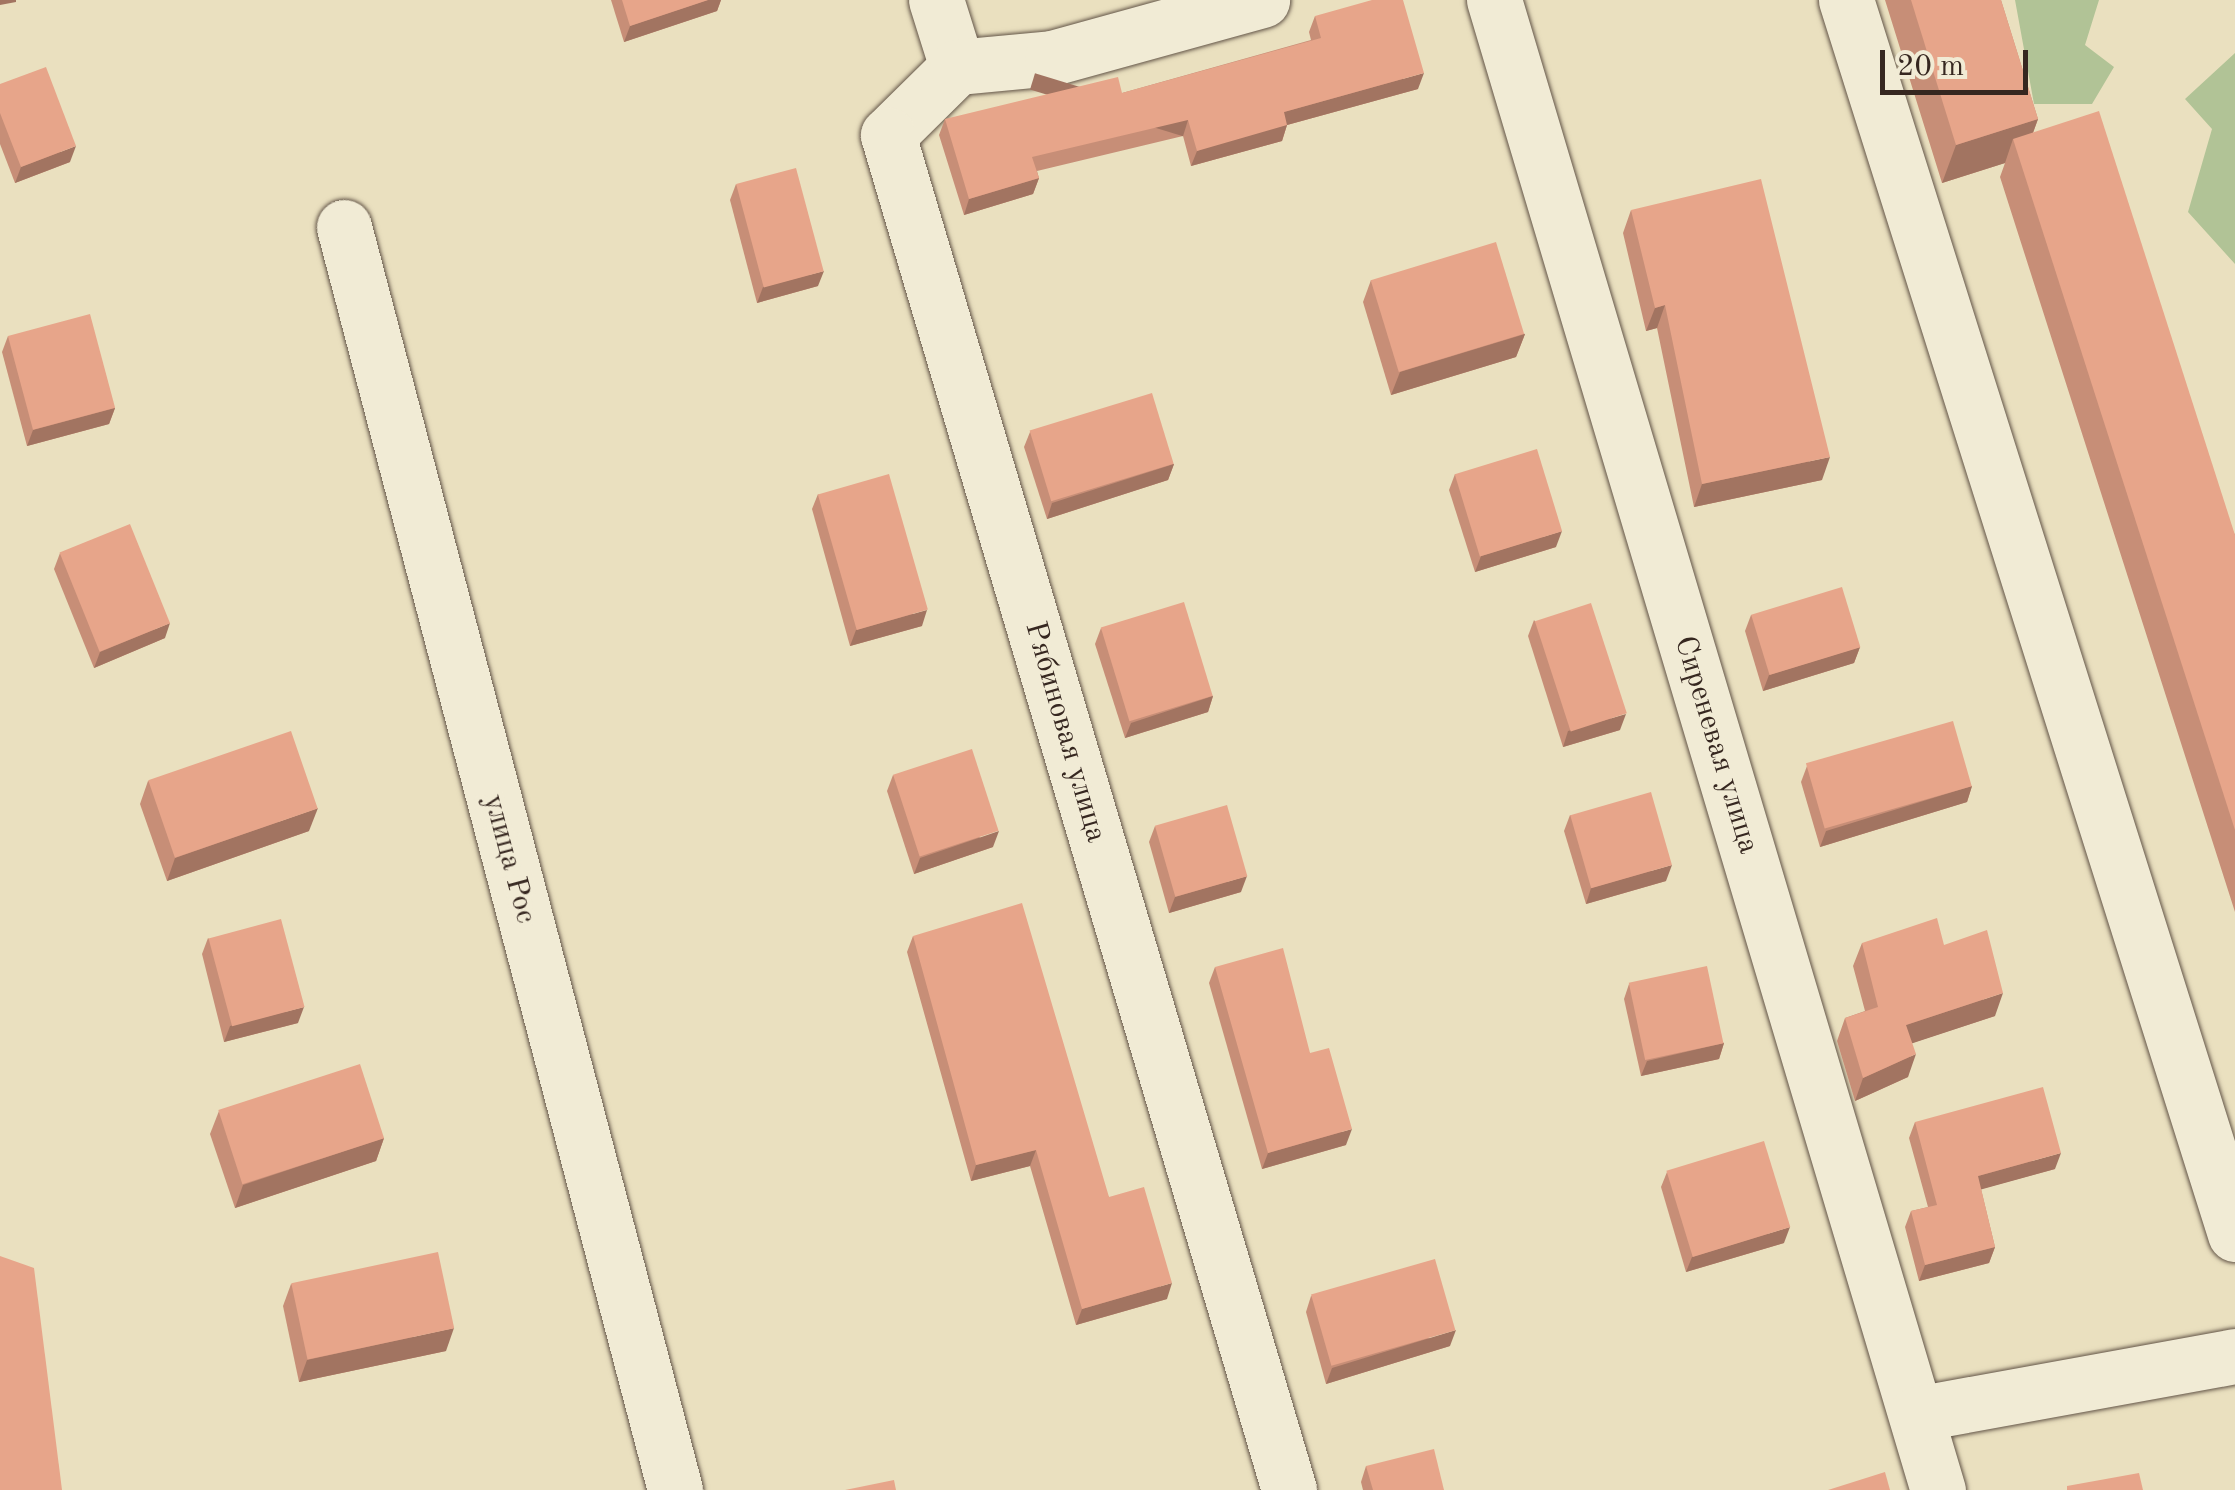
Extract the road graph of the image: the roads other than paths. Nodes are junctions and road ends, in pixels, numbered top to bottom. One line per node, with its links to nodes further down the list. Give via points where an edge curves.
1 (936, 0): 5 (street)
2 (1262, 0): 5 (street, via 1052,58)
3 (1494, 0): 9 (street, Сиреневая улица)
4 (1846, 0): 7 (street)
5 (958, 68): 11 (street, Рябиновая улица, via 888,135)
6 (344, 228): 10 (street, улица Рос)
7 (2235, 1234)
8 (2235, 1356): 9 (street)
9 (1916, 1414): 12 (street, Сиреневая улица)
10 (674, 1490)
11 (1290, 1490)
12 (1938, 1490)

